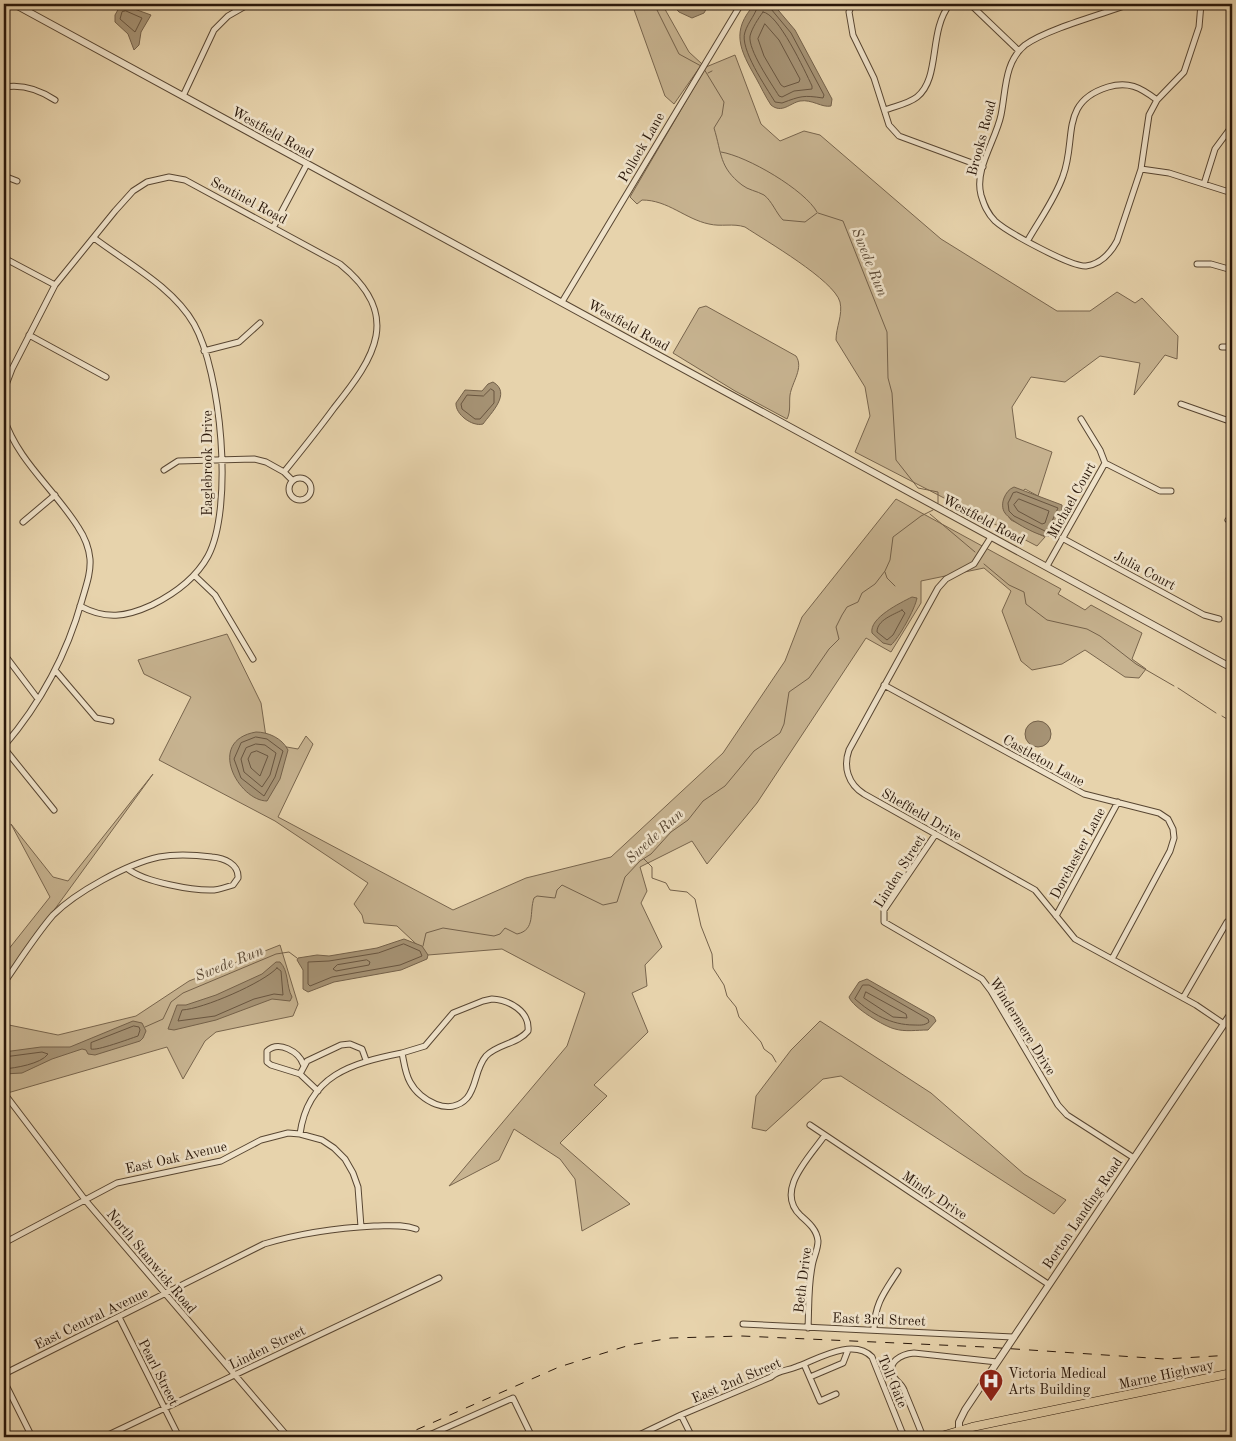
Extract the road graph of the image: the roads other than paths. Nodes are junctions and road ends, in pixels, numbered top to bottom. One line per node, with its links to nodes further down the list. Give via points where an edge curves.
1 (14, 4): 11 (street, Westfield Road)
2 (249, 4): 11 (street, via 228,16 214,30)
3 (741, 4): 30 (street, Pollock Lane)
4 (852, 4): 14 (street, via 850,27)
5 (950, 4): 14 (street, via 938,25 931,75 924,90 912,100)
6 (970, 4): 9 (street)
7 (1130, 4): 9 (street, Brooks Road, via 1037,38)
8 (1201, 4): 13 (street, Brooks Road, via 1199,27 1184,72)
9 (1019, 51): 17 (street, Brooks Road, via 1007,74 1001,117)
10 (4, 87): 12 (street, via 24,87)
11 (183, 96): 16 (street, Westfield Road)
12 (55, 100)
13 (1157, 100): 18 (street, Brooks Road, via 1146,122); 25 (street, via 1126,84 1101,90 1084,99 1072,121 1068,162 1063,177)
14 (885, 110): 17 (street, via 889,125 899,136)
15 (1232, 126): 21 (street, via 1215,149)
16 (307, 164): 23 (street); 30 (street, Westfield Road)
17 (983, 167): 25 (street, Brooks Road, via 980,192 987,212 997,222)
18 (1141, 169): 21 (street, via 1169,173); 25 (street, Brooks Road, via 1117,241 1111,252 1100,261 1085,266 1069,263)
19 (4, 176): 20 (street)
20 (17, 181)
21 (1204, 184): 22 (street)
22 (1232, 193)
23 (274, 226): 24 (street, Sentinel Road, via 193,183 169,177 154,180 133,191); 46 (street, Sentinel Road, via 353,274 370,298 377,327 366,365)
24 (94, 238): 29 (street, Sentinel Road); 35 (street, Eaglebrook Drive, via 179,304 193,322)
25 (1028, 240)
26 (4, 258): 29 (street)
27 (1197, 264): 28 (street)
28 (1232, 270)
29 (55, 285): 32 (street, Sentinel Road)
30 (562, 302): 51 (street, Westfield Road)
31 (260, 323): 35 (street, via 240,342)
32 (29, 335): 36 (street); 37 (street, Sentinel Road)
33 (1232, 346): 34 (street)
34 (1222, 347)
35 (204, 351): 43 (street, Eaglebrook Drive, via 219,408)
36 (106, 377)
37 (4, 390)
38 (1181, 404): 41 (street)
39 (4, 418): 42 (street)
40 (1081, 420): 44 (street, Michael Court)
41 (1232, 422)
42 (5, 429): 49 (street)
43 (221, 458): 45 (street, via 178,461); 46 (street, via 254,459); 54 (street, Eaglebrook Drive, via 218,531 208,557)
44 (1105, 463): 48 (street, via 1160,490); 52 (street, Michael Court)
45 (164, 470)
46 (284, 472): 47 (street)
47 (292, 480): 47 (street, via 289,486 292,496 301,500 308,497 311,488 308,481 302,478)
48 (1170, 490)
49 (54, 495): 50 (street); 55 (street, via 78,526 88,551 89,574)
50 (23, 522)
51 (991, 537): 53 (street, Westfield Road); 61 (street, Sheffield Drive, via 974,564 939,585)
52 (1062, 538): 53 (street, Michael Court); 56 (street, Julia Court, via 1204,615)
53 (1047, 566): 59 (street, Westfield Road)
54 (194, 575): 55 (street, Eaglebrook Drive, via 169,596 134,613 109,617); 58 (street, via 215,595)
55 (80, 606): 60 (street, via 68,644)
56 (1219, 619)
57 (4, 654): 62 (street)
58 (253, 659)
59 (1232, 668)
60 (55, 670): 62 (street); 63 (street, via 96,718)
61 (884, 685): 65 (street, Castleton Lane, via 1084,794); 67 (street, Sheffield Drive, via 848,750 847,773 859,791)
62 (38, 699): 64 (street)
63 (111, 721)
64 (4, 747): 66 (street)
65 (1118, 802): 69 (street, Dorchester Lane); 72 (street, Castleton Lane, via 1163,815 1174,838)
66 (54, 810)
67 (935, 835): 69 (street, Sheffield Drive, via 1035,890); 70 (street, Linden Street, via 884,910)
68 (128, 868): 68 (street, via 144,877 200,890 234,885 238,878 235,867 222,858 205,856 162,857); 73 (street, via 68,902 43,928)
69 (1056, 916): 72 (street, Sheffield Drive, via 1072,937)
70 (883, 918): 86 (street, Windermere Drive, via 888,925 982,979 1058,1105 1067,1115)
71 (1227, 922): 74 (street)
72 (1112, 959): 74 (street, Sheffield Drive)
73 (4, 983)
74 (1183, 998): 76 (street, Sheffield Drive)
75 (1232, 1012): 76 (street, Borton Landing Road)
76 (1224, 1024): 86 (street, Borton Landing Road)
77 (402, 1052): 77 (street, via 426,1046 453,1014 483,1001 509,1003 526,1017 528,1024 524,1035 486,1056 476,1072 468,1097 452,1107 437,1104 415,1090 407,1075); 78 (street)
78 (366, 1060): 79 (street, via 362,1049 346,1044); 81 (street, via 339,1071)
79 (303, 1064): 80 (street); 80 (street, via 293,1051 276,1047 267,1051 266,1058 271,1065)
80 (300, 1074): 81 (street)
81 (318, 1091): 84 (street, via 302,1116)
82 (4, 1094): 87 (street, North Stanwick Road)
83 (810, 1124): 85 (street, Mindy Drive)
84 (300, 1134): 87 (street, East Oak Avenue, via 276,1135 260,1140 221,1161 117,1183); 88 (street, East Oak Avenue, via 322,1140 334,1148 354,1172)
85 (825, 1135): 93 (street, Mindy Drive); 97 (street, Beth Drive, via 793,1183 790,1194 792,1204 815,1231 818,1242 811,1274)
86 (1134, 1158): 93 (street, Borton Landing Road)
87 (86, 1201): 90 (street, East Oak Avenue); 94 (street, North Stanwick Road)
88 (361, 1227): 89 (street, East Central Avenue, via 401,1225); 94 (street, East Central Avenue, via 316,1230 264,1244)
89 (416, 1229)
90 (4, 1243)
91 (898, 1271): 98 (street, via 875,1310)
92 (439, 1278): 105 (street, Linden Street)
93 (1048, 1284): 99 (street, Borton Landing Road)
94 (164, 1294): 95 (street, East Central Avenue); 105 (street, North Stanwick Road)
95 (118, 1316): 104 (street, East Central Avenue); 109 (street, Pearl Street)
96 (743, 1324): 97 (street, East 3rd Street)
97 (808, 1328): 98 (street, East 3rd Street)
98 (874, 1330): 99 (street, East 3rd Street)
99 (1013, 1337): 101 (street, Borton Landing Road)
100 (848, 1350): 102 (street, East 2nd Street); 106 (street, via 843,1363); 112 (street, Toll Gate, via 864,1352 872,1357)
101 (997, 1362): 111 (street, Borton Landing Road, via 964,1410); 122 (street, via 914,1353 903,1354 896,1359 893,1374 902,1386)
102 (804, 1364): 106 (street); 110 (street, East 2nd Street, via 775,1372 771,1377)
103 (1232, 1373): 111 (main road, Marne Highway)
104 (4, 1374)
105 (236, 1375): 109 (street, Linden Street); 116 (street, North Stanwick Road)
106 (810, 1378): 108 (street, via 820,1401)
107 (4, 1381): 113 (street)
108 (836, 1394)
109 (165, 1409): 114 (street, Linden Street); 115 (street, Pearl Street)
110 (681, 1415): 119 (street, East 2nd Street); 120 (street)
111 (959, 1431): 123 (main road, Marne Highway)
112 (903, 1435): 121 (street)
113 (32, 1437)
114 (104, 1437)
115 (179, 1437)
116 (288, 1437)
117 (425, 1437): 118 (street, via 514,1398)
118 (532, 1437)
119 (635, 1437)
120 (692, 1437)
121 (892, 1437)
122 (923, 1437)
123 (938, 1437)

